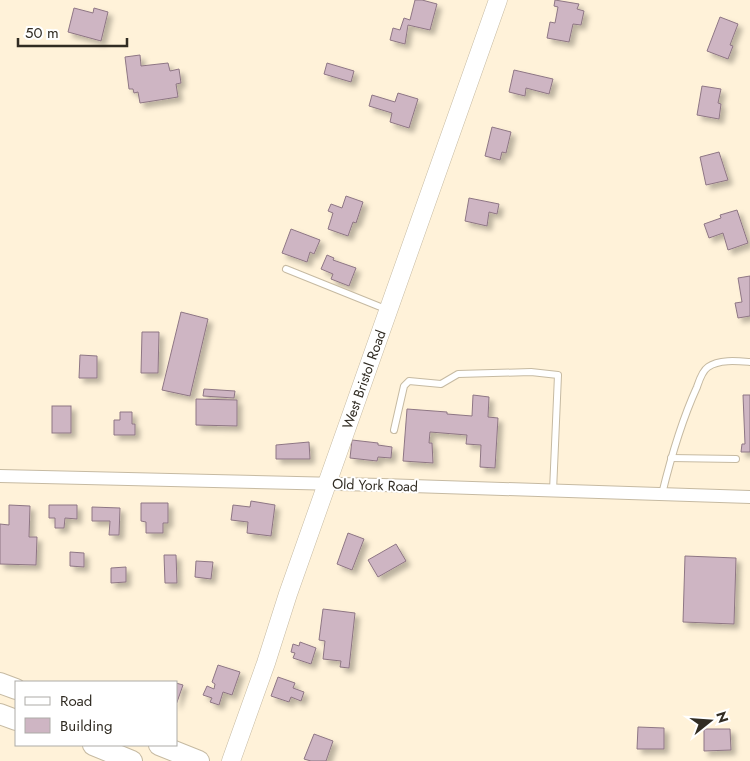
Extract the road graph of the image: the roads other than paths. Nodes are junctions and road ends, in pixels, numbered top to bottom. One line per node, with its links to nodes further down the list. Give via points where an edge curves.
1 (498, 0): 3 (main road, West Bristol Road)
2 (286, 269): 3 (lane)
3 (389, 311): 9 (main road, West Bristol Road)
4 (750, 362): 6 (lane, via 720,362 708,367 690,403)
5 (394, 430): 10 (lane, via 404,386 409,381 441,384 458,374 558,374)
6 (671, 458): 7 (lane); 11 (lane)
7 (736, 459)
8 (0, 476): 9 (street, Old York Road)
9 (328, 483): 10 (street, Old York Road); 21 (main road, West Bristol Road)
10 (553, 490): 11 (street, Old York Road)
11 (662, 494): 12 (street, Old York Road)
12 (750, 497)
13 (0, 683): 14 (highway)
14 (15, 690)
15 (0, 714): 16 (highway)
16 (15, 720)
17 (95, 746): 19 (highway)
18 (162, 746): 20 (highway)
19 (132, 761)
20 (199, 761)
21 (231, 761)

